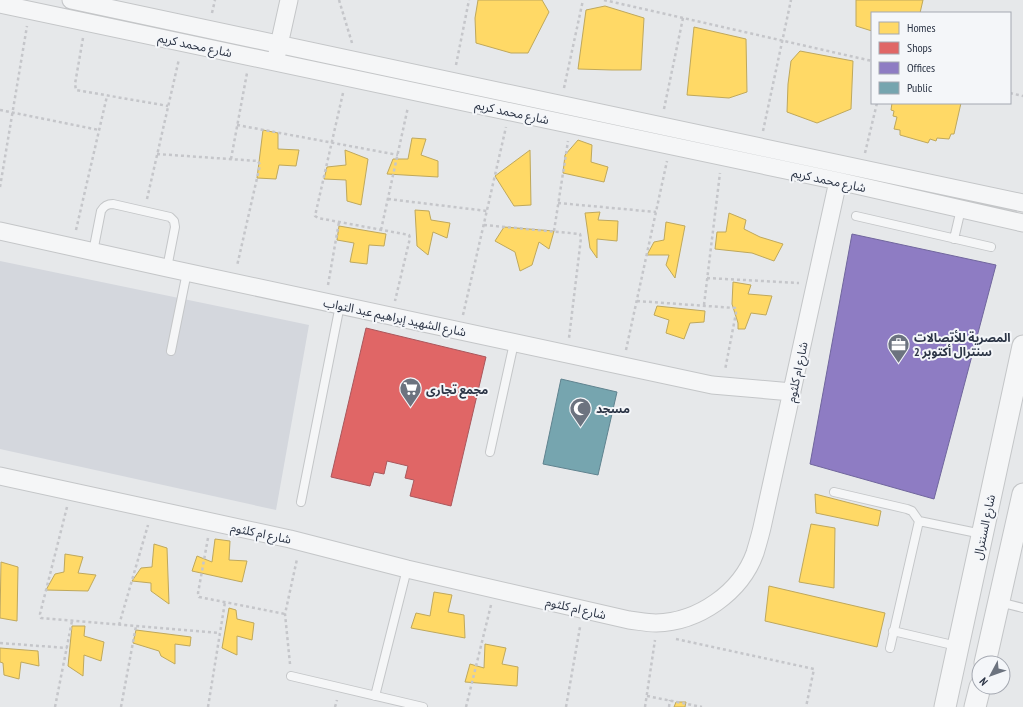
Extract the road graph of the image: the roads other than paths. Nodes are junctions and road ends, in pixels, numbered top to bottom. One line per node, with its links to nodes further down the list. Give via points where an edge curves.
1 (71, 0): 4 (street, شارع محمد كريم)
2 (289, 0): 4 (street)
3 (0, 4): 5 (street, شارع محمد كريم)
4 (279, 44): 5 (street); 7 (street, شارع محمد كريم)
5 (275, 62): 6 (street, شارع محمد كريم)
6 (838, 181): 8 (street, شارع محمد كريم); 21 (street, شارع ام كلثوم)
7 (1023, 203)
8 (961, 209): 10 (street, شارع محمد كريم); 12 (lane)
9 (856, 216): 12 (lane)
10 (1023, 223)
11 (0, 231): 14 (street, شارع الشهيد إبراهيم عبد التواب)
12 (954, 239): 13 (lane)
13 (991, 247)
14 (93, 252): 15 (street, شارع الشهيد إبراهيم عبد التواب); 15 (lane, via 101,211 108,204 113,204 170,217 174,221)
15 (167, 268): 16 (street, شارع الشهيد إبراهيم عبد التواب)
16 (187, 272): 17 (street, شارع الشهيد إبراهيم عبد التواب); 20 (lane)
17 (333, 304): 18 (street, شارع الشهيد إبراهيم عبد التواب); 26 (lane)
18 (514, 343): 21 (street, شارع الشهيد إبراهيم عبد التواب, via 722,386); 22 (lane)
19 (1023, 346): 28 (street, شارع السنترال)
20 (171, 351)
21 (792, 392): 29 (street, شارع ام كلثوم, via 755,554 739,582 717,603 688,617 657,628)
22 (490, 452)
23 (0, 476): 29 (street, شارع ام كلثوم, via 301,542)
24 (834, 492): 27 (lane, via 907,509 912,511)
25 (1023, 494): 30 (street)
26 (302, 502)
27 (919, 521): 28 (lane); 32 (lane)
28 (982, 534): 33 (street, شارع السنترال)
29 (406, 569): 38 (lane)
30 (999, 602): 31 (lane); 35 (street)
31 (1023, 608)
32 (894, 631): 33 (lane); 34 (lane)
33 (958, 646): 40 (street, شارع السنترال)
34 (890, 648)
35 (987, 655)
36 (291, 676): 38 (lane)
37 (978, 695): 41 (street)
38 (375, 696): 39 (lane)
39 (423, 707)
40 (945, 707)
41 (975, 707)

